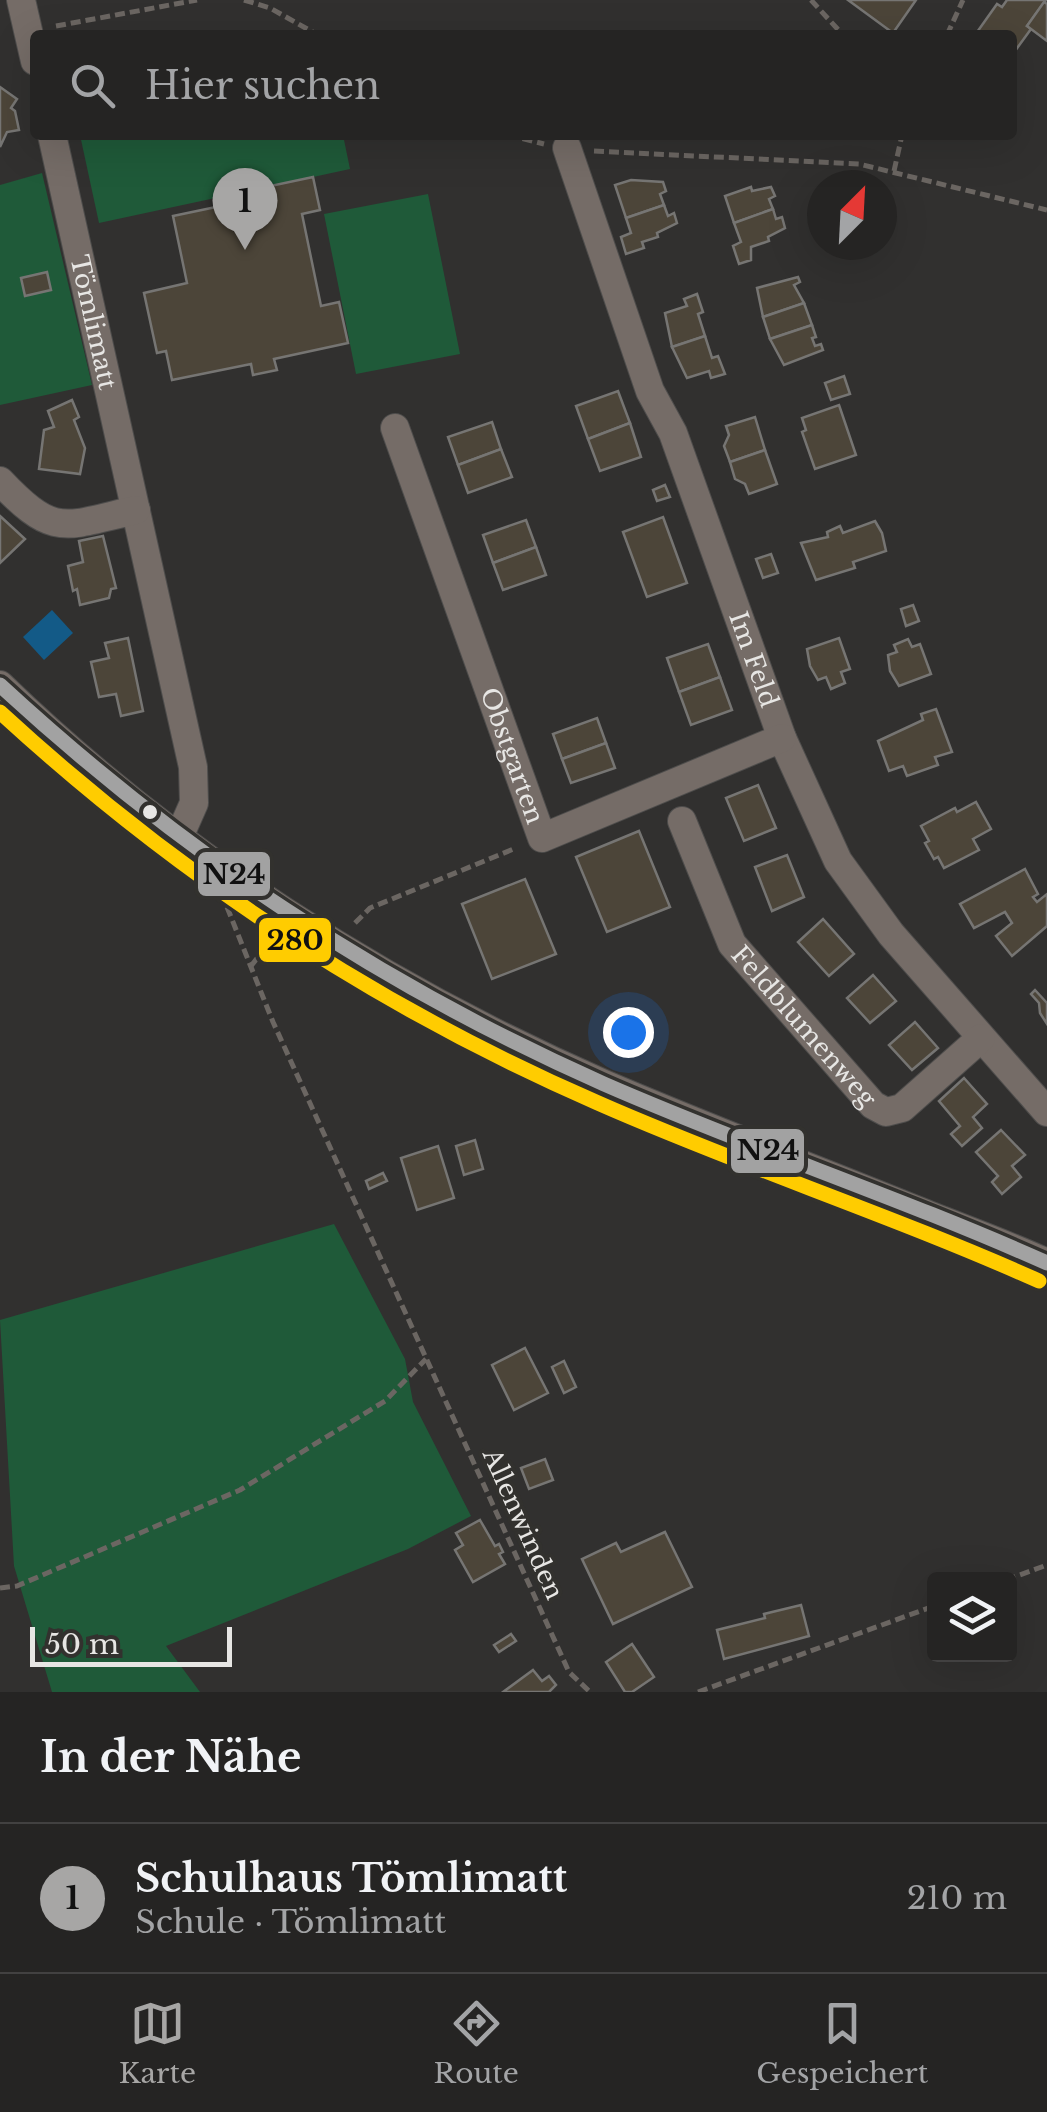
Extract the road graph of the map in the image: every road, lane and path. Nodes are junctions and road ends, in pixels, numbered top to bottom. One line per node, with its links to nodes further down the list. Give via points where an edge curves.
1 (21, 0): 10 (street)
2 (197, 0): 6 (path)
3 (244, 0): 7 (path)
4 (811, 0): 8 (path)
5 (963, 0): 9 (path)
6 (39, 30)
7 (309, 30)
8 (838, 30)
9 (948, 30)
10 (28, 32): 11 (street); 12 (street)
11 (0, 36)
12 (30, 41)
13 (53, 140): 22 (street, Tömlimatt)
14 (531, 140): 16 (path)
15 (901, 140): 17 (path)
16 (567, 148): 17 (path); 24 (street, Im Feld, via 650,391 672,433)
17 (894, 170)
18 (897, 171): 19 (path)
19 (1047, 210)
20 (395, 428): 27 (street, Obstgarten)
21 (0, 482): 22 (street, via 48,523)
22 (136, 510): 26 (street, Tömlimatt, via 193,767 194,803)
23 (0, 685): 26 (street)
24 (782, 738): 27 (street, Obstgarten); 32 (street, Im Feld, via 838,861)
25 (682, 821): 32 (street, Feldblumenweg, via 732,944 873,1105 886,1112 902,1108)
26 (179, 838): 28 (street)
27 (542, 838): 30 (path, via 370,908)
28 (225, 870): 29 (street); 31 (path, Allenwinden, via 223,896)
29 (292, 914): 30 (street); 31 (path)
30 (334, 942): 34 (street, via 454,1013 606,1085)
31 (251, 966): 35 (path, Allenwinden)
32 (981, 1038): 33 (street, Im Feld)
33 (1047, 1112)
34 (1044, 1253)
35 (426, 1359): 38 (path, via 385,1401 240,1490); 40 (path, Allenwinden, via 569,1672)
36 (1047, 1565): 37 (path)
37 (1017, 1576)
38 (0, 1588)
39 (927, 1609): 41 (path)
40 (590, 1692)
41 (698, 1692)

